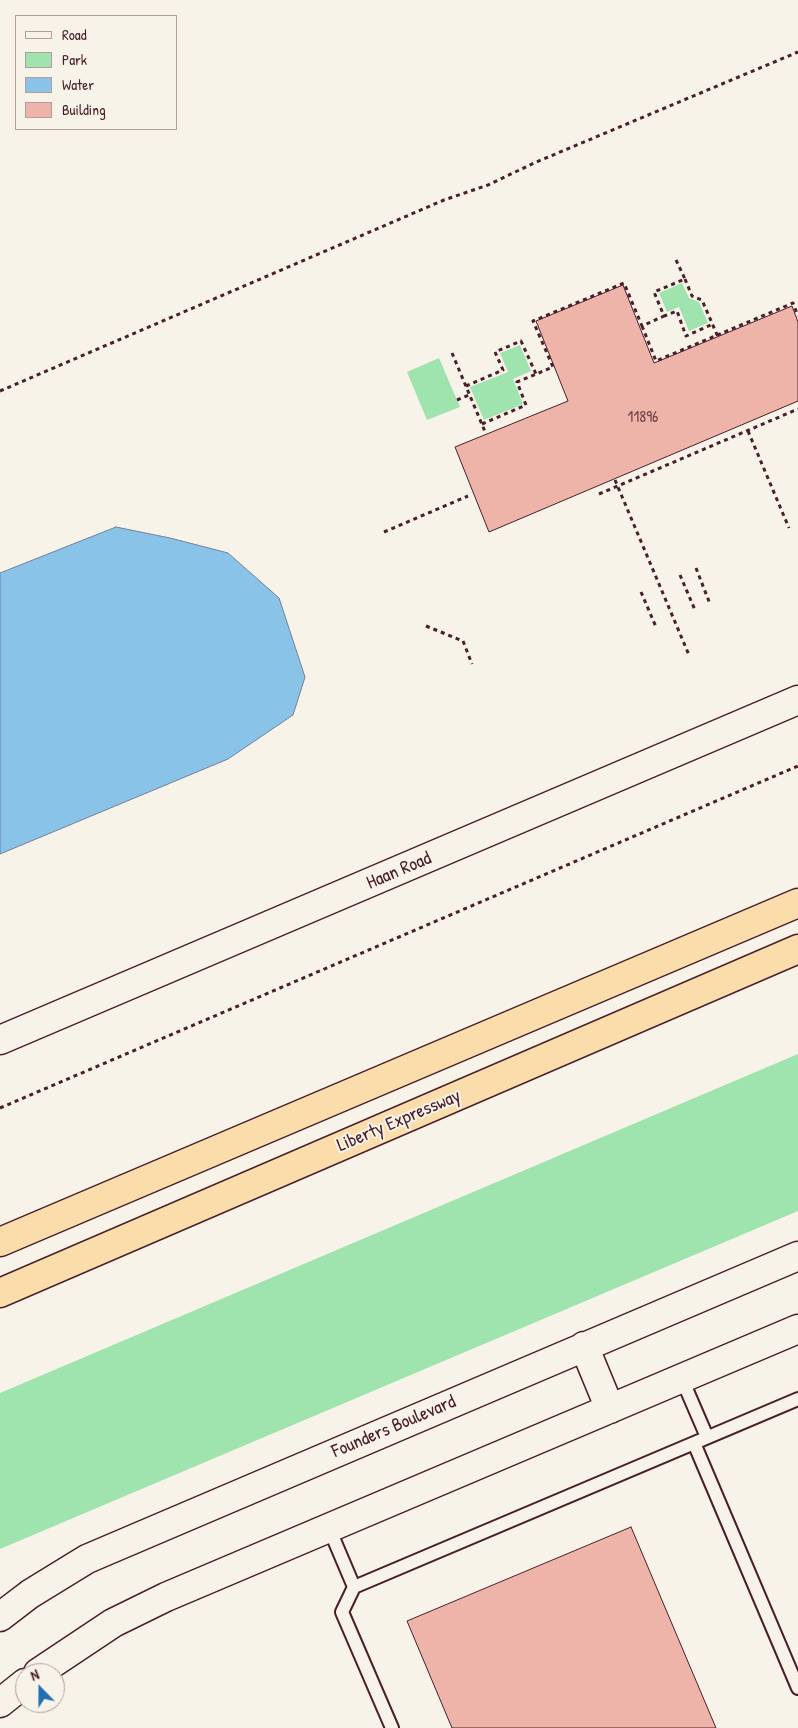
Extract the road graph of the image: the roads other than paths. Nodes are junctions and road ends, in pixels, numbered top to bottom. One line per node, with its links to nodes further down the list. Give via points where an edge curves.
1 (798, 700): 4 (street, Haan Road)
2 (798, 903): 5 (highway)
3 (798, 949): 7 (highway, Liberty Expressway)
4 (0, 1040)
5 (0, 1242)
6 (798, 1256): 9 (street, Founders Boulevard)
7 (0, 1293)
8 (798, 1330): 10 (street)
9 (584, 1346): 12 (street); 17 (street, Founders Boulevard, via 87,1559)
10 (682, 1379): 12 (street); 13 (lane)
11 (798, 1399): 13 (lane)
12 (610, 1409): 15 (street)
13 (707, 1437): 14 (lane)
14 (694, 1443): 16 (lane); 19 (lane)
15 (329, 1528): 16 (lane); 18 (street, via 166,1597 113,1623)
16 (354, 1587): 22 (lane, via 342,1612)
17 (0, 1617)
18 (53, 1663)
19 (798, 1688)
20 (15, 1691): 21 (street)
21 (0, 1703)
22 (392, 1728)

